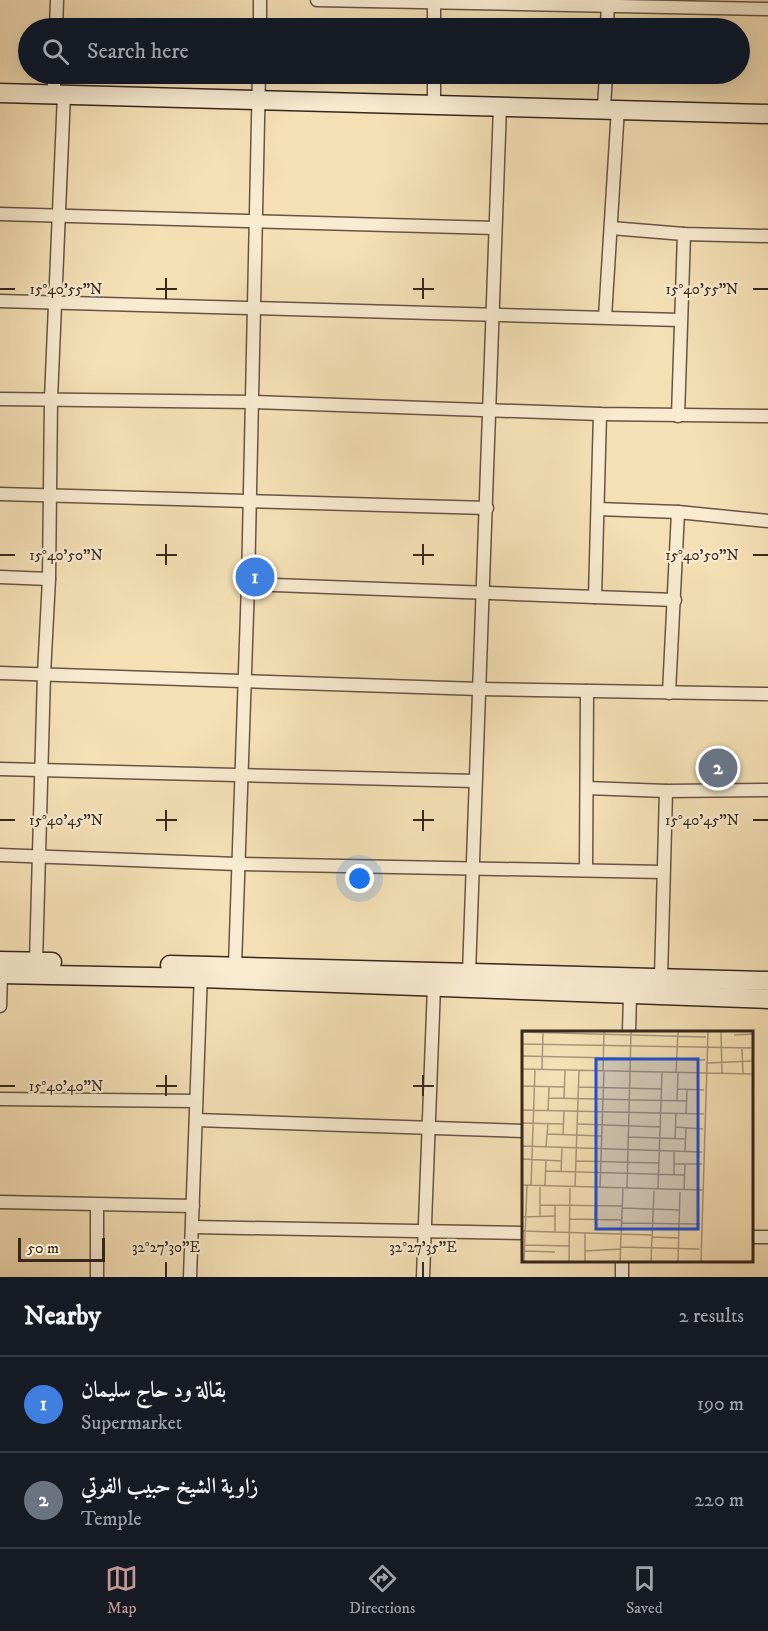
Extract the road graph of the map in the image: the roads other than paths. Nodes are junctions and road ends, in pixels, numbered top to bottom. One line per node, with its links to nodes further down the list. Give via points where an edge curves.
1 (57, 0): 9 (street)
2 (260, 0): 10 (street)
3 (317, 0): 4 (street)
4 (369, 0): 7 (street)
5 (493, 2): 6 (street); 7 (street)
6 (608, 3): 8 (street); 12 (street)
7 (434, 4): 11 (street)
8 (768, 9)
9 (56, 18)
10 (260, 18)
11 (434, 18)
12 (607, 18)
13 (56, 84): 18 (street)
14 (259, 84): 19 (street)
15 (434, 84): 20 (street)
16 (607, 84): 22 (street)
17 (0, 93): 18 (main road)
18 (59, 94): 19 (main road); 25 (street)
19 (259, 98): 20 (main road); 26 (street)
20 (434, 104): 21 (main road)
21 (500, 105): 22 (main road); 27 (street)
22 (611, 108): 23 (main road); 28 (street)
23 (768, 114)
24 (0, 214): 25 (street)
25 (60, 216): 26 (street); 32 (street)
26 (256, 220): 27 (street); 33 (street)
27 (495, 228): 34 (street)
28 (611, 228): 29 (street); 35 (street)
29 (684, 234): 30 (street); 36 (street)
30 (768, 236)
31 (0, 301): 32 (street)
32 (57, 303): 33 (street); 38 (street)
33 (254, 308): 34 (street); 39 (street)
34 (491, 315): 35 (street); 40 (street)
35 (605, 317): 36 (street)
36 (680, 320): 42 (street)
37 (0, 399): 38 (street)
38 (51, 399): 39 (street); 45 (street)
39 (252, 402): 40 (street); 46 (street)
40 (489, 410): 41 (street); 47 (street)
41 (600, 414): 42 (street); 48 (street)
42 (678, 416): 43 (street)
43 (768, 416)
44 (0, 494): 45 (street)
45 (51, 497): 46 (street); 52 (street)
46 (250, 503): 47 (street); 53 (street)
47 (487, 508): 54 (street)
48 (598, 509): 49 (street); 55 (street)
49 (678, 512): 50 (street); 56 (street)
50 (768, 521)
51 (0, 577): 52 (street)
52 (49, 579): 58 (street)
53 (248, 584): 54 (street); 59 (street)
54 (484, 593): 55 (street); 60 (street)
55 (595, 597): 56 (street)
56 (675, 600): 62 (street)
57 (0, 673): 58 (street)
58 (44, 674): 59 (street); 65 (street)
59 (244, 680): 60 (street); 66 (street)
60 (479, 689): 61 (street); 67 (street)
61 (587, 691): 62 (street); 68 (street)
62 (669, 693): 63 (street)
63 (768, 694)
64 (0, 769): 65 (street)
65 (42, 770): 66 (street); 72 (street)
66 (240, 776): 67 (street); 73 (street)
67 (475, 782): 74 (street)
68 (587, 788): 70 (street); 75 (street)
69 (768, 790): 70 (street)
70 (666, 791): 76 (street)
71 (0, 855): 72 (street)
72 (40, 857): 73 (street); 77 (street)
73 (237, 864): 74 (street); 78 (street)
74 (472, 868): 75 (street); 81 (street)
75 (586, 870): 76 (street)
76 (663, 872): 83 (street)
77 (36, 962): 79 (main road); 80 (main road)
78 (235, 966): 80 (main road); 82 (main road)
79 (0, 970): 80 (main road); 88 (street)
80 (201, 972): 82 (main road); 91 (street)
81 (469, 973): 82 (main road); 83 (main road)
82 (378, 977): 85 (main road)
83 (661, 977): 84 (main road)
84 (768, 981)
85 (434, 986): 86 (main road); 93 (street)
86 (630, 994): 87 (main road); 89 (street)
87 (768, 999)
88 (0, 1006)
89 (629, 1031)
90 (0, 1099): 91 (street)
91 (196, 1101): 92 (street)
92 (195, 1120): 93 (street); 97 (street)
93 (428, 1130): 94 (street); 99 (street)
94 (522, 1131)
95 (0, 1202): 96 (street)
96 (97, 1205): 97 (street); 101 (street)
97 (193, 1206): 98 (street)
98 (193, 1227): 99 (street); 102 (street)
99 (424, 1231): 100 (street); 103 (street)
100 (522, 1233)
101 (97, 1277)
102 (190, 1277)
103 (423, 1277)

